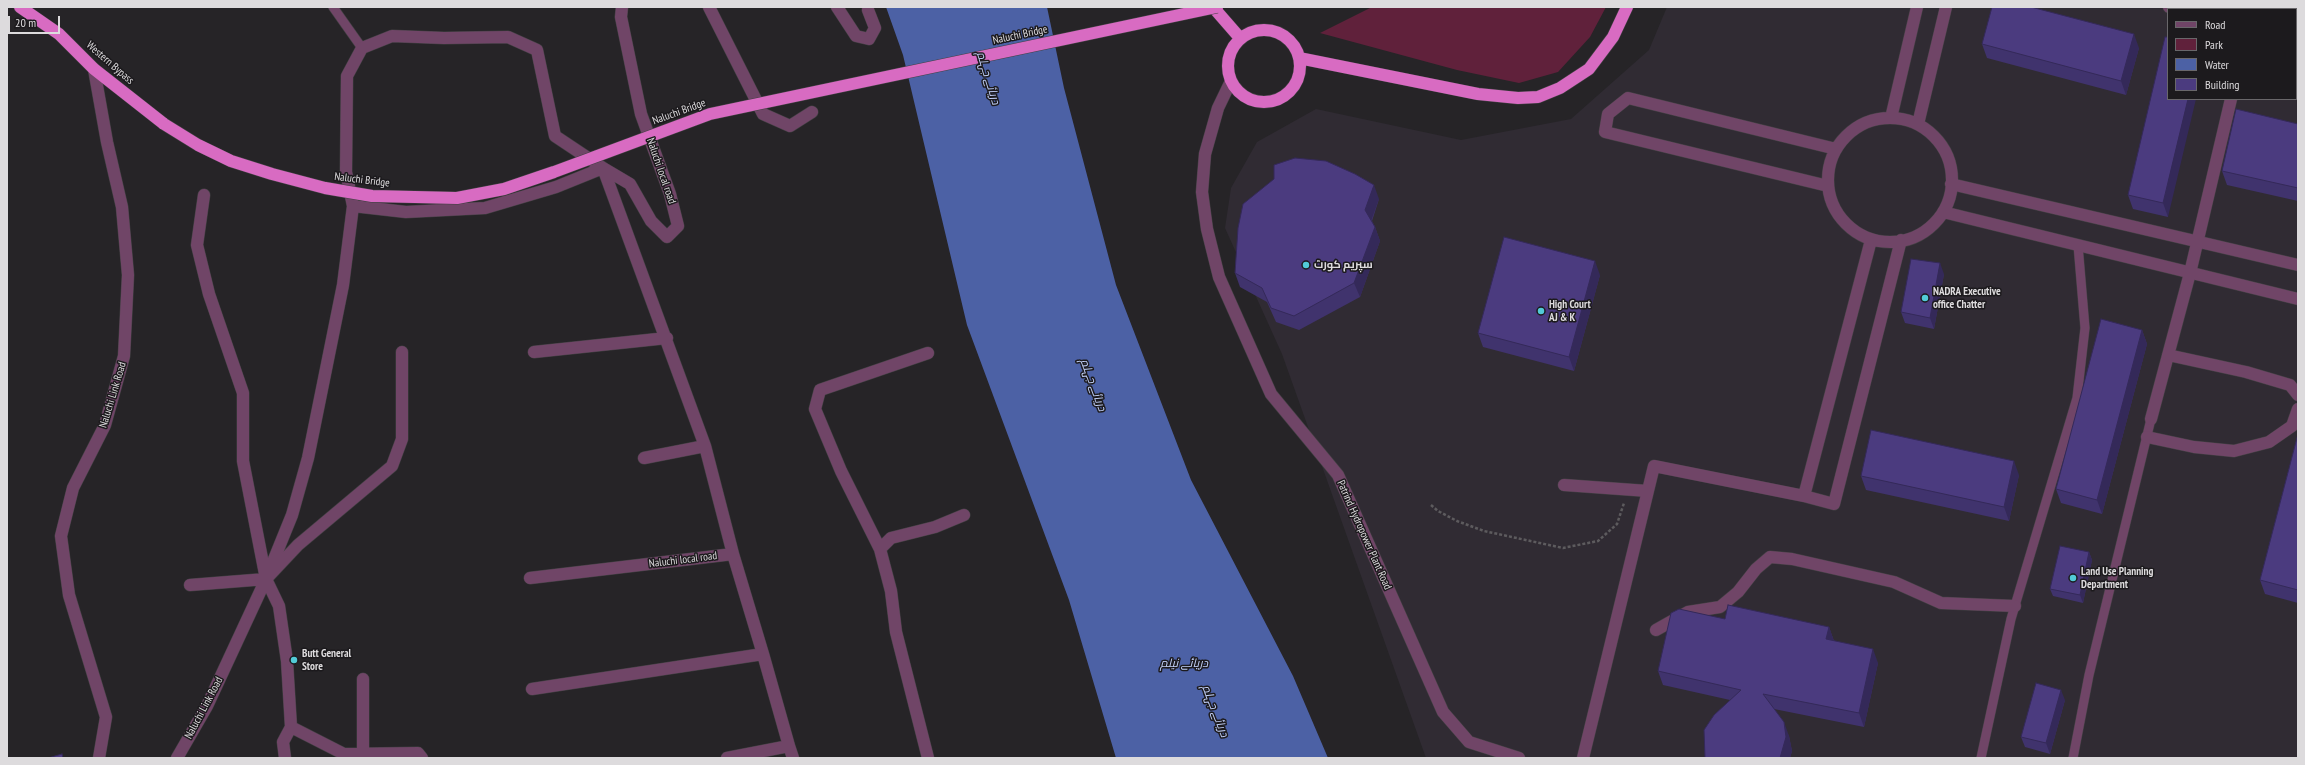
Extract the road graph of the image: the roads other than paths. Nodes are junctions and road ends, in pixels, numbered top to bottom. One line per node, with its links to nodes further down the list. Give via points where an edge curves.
1 (20, 7): 15 (highway, Western Bypass, via 59,34)
2 (334, 7): 13 (lane)
3 (622, 7): 23 (street, Naluchi local road, via 621,17 641,114 670,194 678,226 667,237 651,222 630,184)
4 (708, 7): 18 (street, via 763,114 790,126)
5 (837, 7): 11 (street, via 856,36 869,39 875,28)
6 (1213, 7): 12 (highway)
7 (1217, 7): 20 (highway, Naluchi Bridge, bridge, via 710,114 547,175 504,189 457,198 372,196 325,188 231,162)
8 (1627, 7): 14 (highway, via 1613,37 1589,69 1560,88 1538,97 1478,94)
9 (1917, 7): 19 (street)
10 (1946, 7): 21 (street)
11 (868, 10)
12 (1240, 38): 14 (highway, via 1251,32 1275,31 1286,37 1294,46); 16 (highway, via 1229,58)
13 (362, 48): 23 (street, via 392,36 508,37 537,50 554,136); 27 (street, Naluchi Link Road, via 347,76 346,172)
14 (1299, 58): 16 (highway, via 1300,70 1296,82 1289,92 1279,99 1256,102 1237,90)
15 (94, 69): 20 (highway, Western Bypass); 65 (street, Naluchi Link Road, via 122,207 128,275 124,356 105,425 73,488 61,536 69,595 106,716)
16 (1231, 80): 70 (street, Patrind Hydropower Plant Road, via 1218,108 1205,154 1202,192 1207,229 1219,278 1271,394 1338,475 1444,712 1470,742)
17 (2231, 100): 31 (street)
18 (812, 112)
19 (1891, 118): 21 (street); 22 (street, via 1878,118 1859,125 1843,138)
20 (164, 124)
21 (1918, 124): 24 (street, via 1935,136 1946,153 1952,173)
22 (1836, 149): 25 (street, via 1827,176); 25 (street, via 1628,98 1608,114 1605,132)
23 (603, 168): 27 (street, via 556,188 485,208 406,212); 36 (street)
24 (1951, 184): 28 (street, via 1951,193); 31 (street)
25 (1828, 186): 29 (street, via 1829,196 1838,215 1852,230)
26 (204, 195): 54 (street, via 197,245 209,294 243,393 243,461)
27 (353, 206): 54 (street, Naluchi Link Road, via 343,285 308,458 292,514)
28 (1943, 212): 30 (street, via 1930,228 1912,238); 32 (street)
29 (1871, 240): 30 (street); 49 (street)
30 (1901, 240): 49 (street, via 1834,504)
31 (2197, 241): 33 (street); 34 (street)
32 (2078, 246): 34 (street); 56 (lane, via 2085,328 2077,398)
33 (2298, 265)
34 (2190, 273): 35 (street); 40 (street)
35 (2298, 299)
36 (667, 338): 38 (street); 45 (street)
37 (402, 352): 54 (street, via 402,439 392,466 298,545)
38 (534, 352)
39 (928, 353): 51 (street, via 820,390 816,409 841,471)
40 (2168, 355): 41 (street, via 2246,372 2290,385); 43 (street)
41 (2298, 395)
42 (2298, 409): 44 (street, via 2292,426 2269,442 2234,451 2194,447)
43 (2151, 419): 44 (lane)
44 (2147, 437): 73 (lane, via 2090,674)
45 (705, 446): 46 (street); 52 (street)
46 (644, 458)
47 (1564, 485): 48 (street)
48 (1648, 491): 49 (street, via 1654,466); 71 (street)
49 (1804, 496)
50 (964, 515): 51 (street, via 936,527 891,538)
51 (880, 550): 69 (street, via 891,591 896,632)
52 (732, 554): 53 (street, Naluchi local road); 58 (street, Naluchi local road)
53 (530, 578)
54 (266, 579): 55 (street); 61 (street, via 279,606 287,661); 66 (street, Naluchi Link Road, via 207,706)
55 (190, 585)
56 (2015, 606): 57 (street, via 1941,603 1894,582 1792,559 1770,557 1756,569 1738,592 1720,607 1688,612); 72 (lane)
57 (1656, 630)
58 (763, 654): 60 (street); 62 (street, Naluchi local road)
59 (363, 679): 63 (street)
60 (532, 689)
61 (291, 727): 63 (street, via 344,754); 64 (street, via 283,742)
62 (791, 752): 68 (street, Naluchi local road)
63 (363, 754): 67 (street, via 418,753)
64 (283, 756)
65 (99, 758)
66 (177, 758)
67 (422, 758)
68 (727, 758)
69 (928, 758)
70 (1519, 758)
71 (1583, 758)
72 (1982, 758)
73 (2073, 758)

